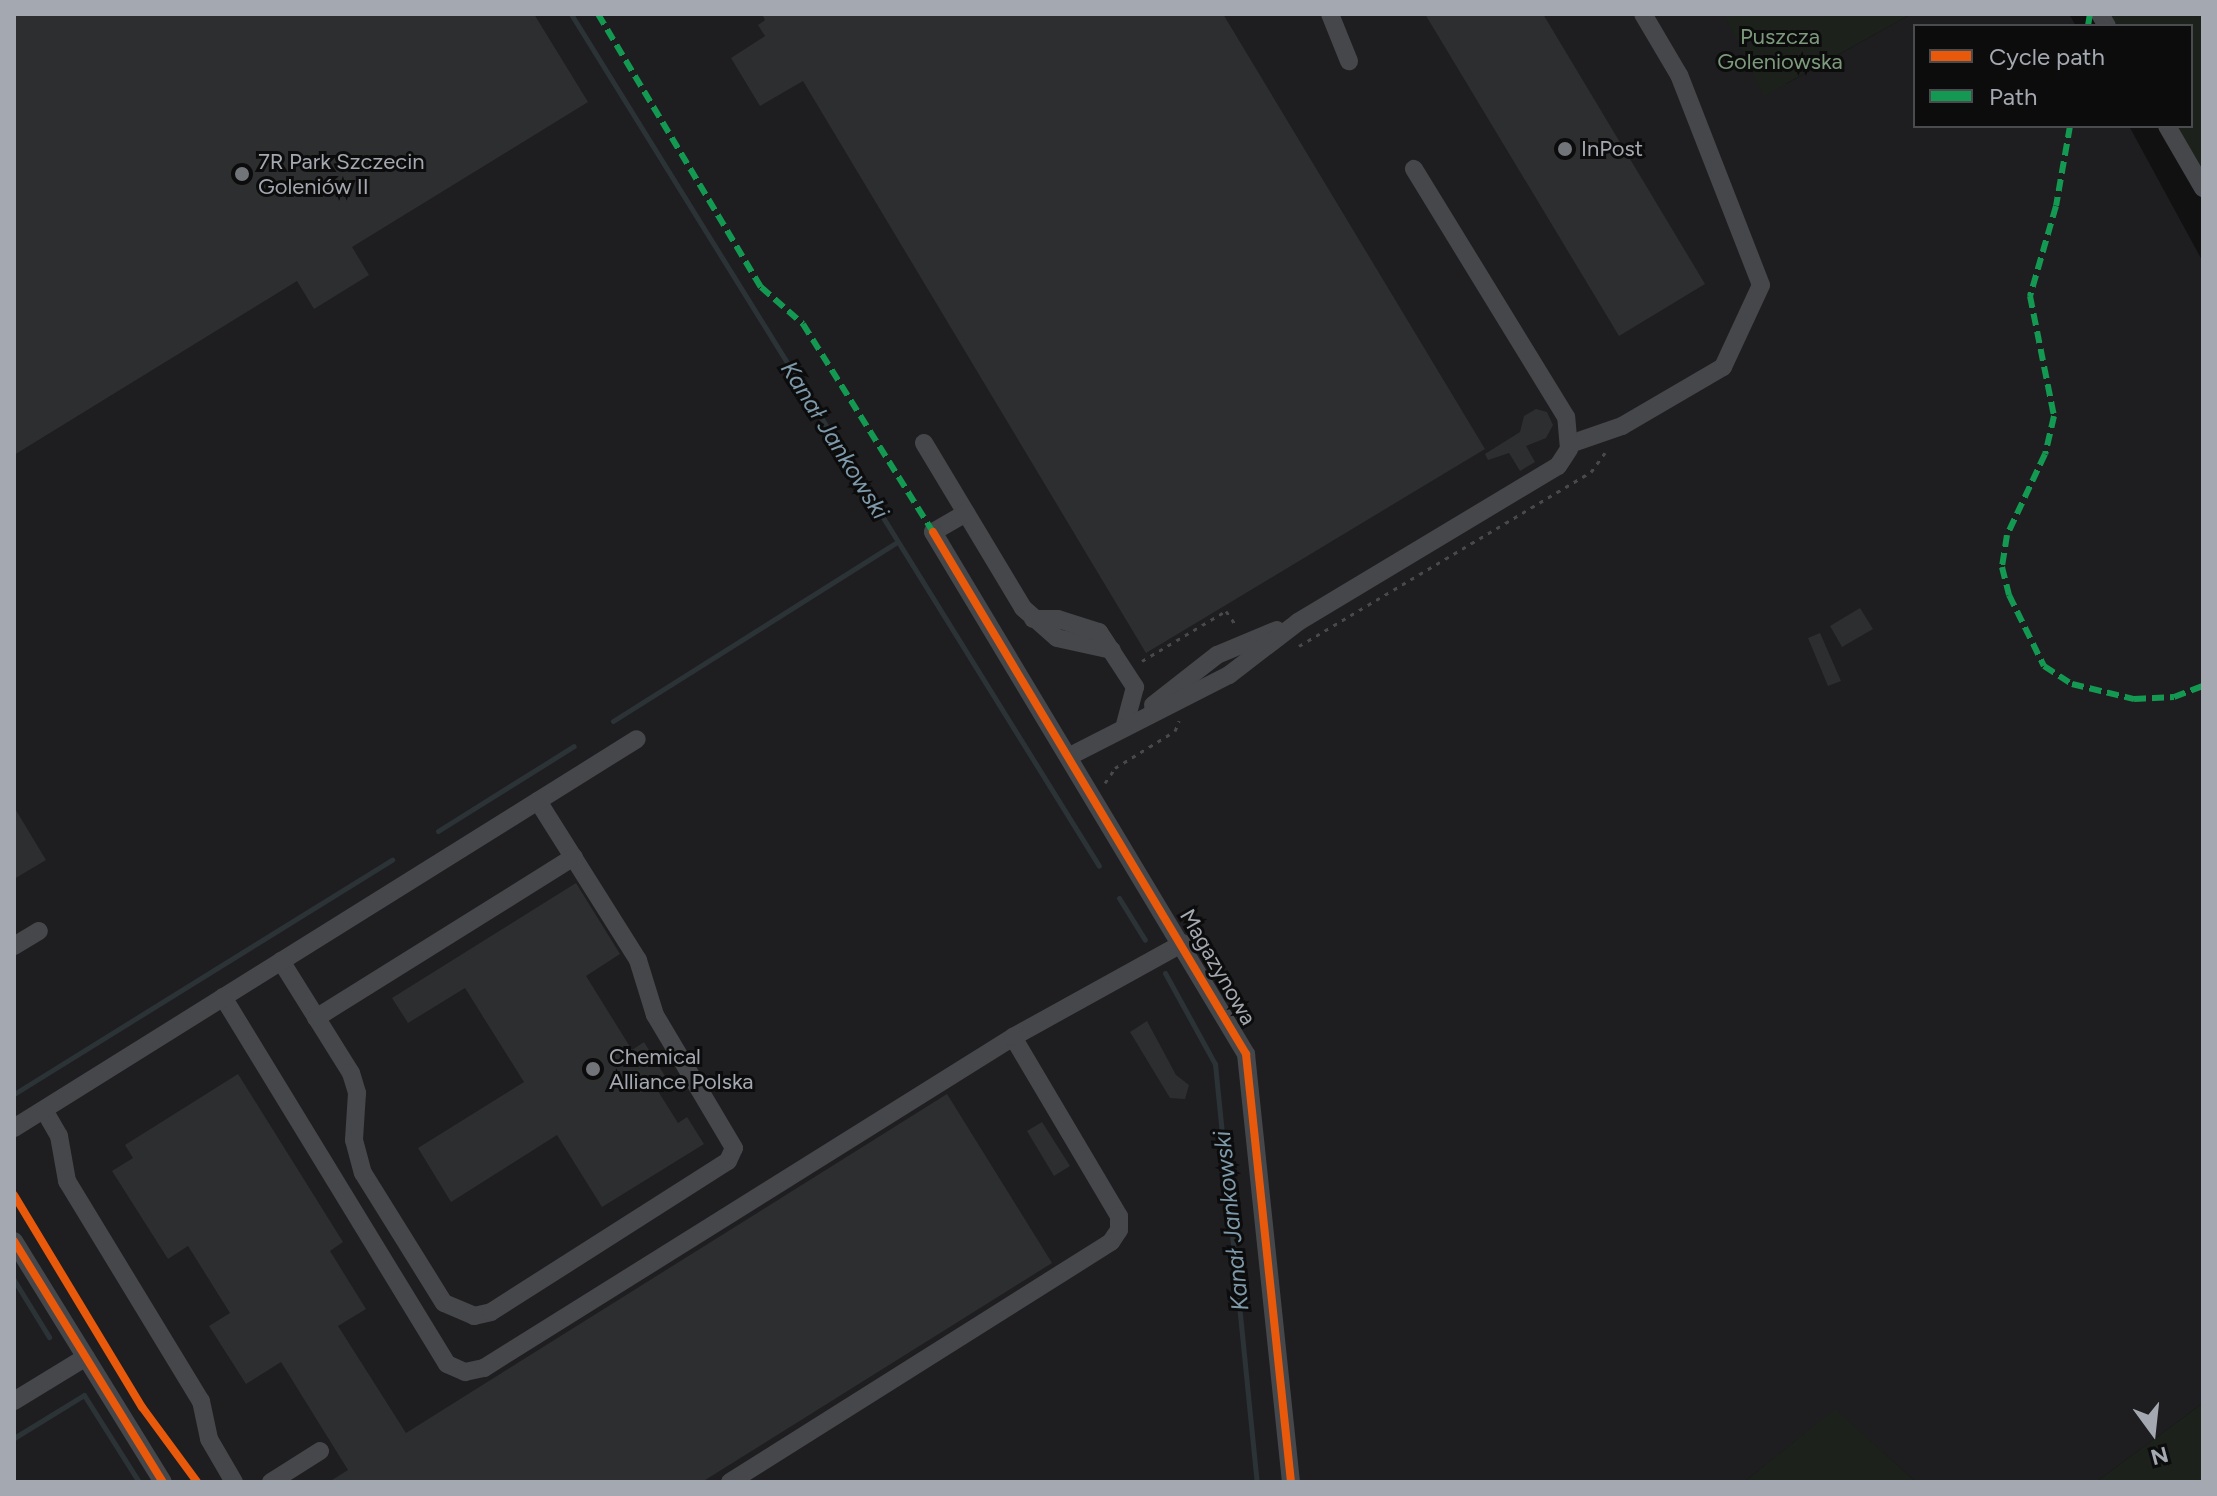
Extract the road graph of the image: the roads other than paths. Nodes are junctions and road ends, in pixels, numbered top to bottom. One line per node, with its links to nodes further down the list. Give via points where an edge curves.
1 (1330, 14): 3 (street)
2 (1643, 14): 8 (street, via 1679,75 1761,285 1727,363 1610,432)
3 (1349, 61)
4 (2168, 128): 6 (street)
5 (1414, 169): 8 (street, via 1566,417)
6 (2203, 188)
7 (924, 443): 9 (street)
8 (1570, 444): 10 (street, via 1558,466 1298,622 1217,655)
9 (966, 513): 10 (street, via 1033,619 1058,619 1099,632 1135,687); 12 (street, Magazynowa, via 933,532)
10 (1133, 720): 12 (street)
11 (637, 739): 13 (street)
12 (1072, 755): 16 (street, Magazynowa)
13 (538, 801): 14 (street); 18 (street)
14 (574, 857): 20 (street); 20 (street, via 638,960 655,1015 734,1148 728,1161 491,1312 474,1316 444,1303 363,1173 354,1140 357,1093 351,1073)
15 (39, 931): 17 (street)
16 (1183, 943): 21 (street); 32 (street, Magazynowa, via 1236,1031 1253,1084)
17 (14, 946)
18 (281, 961): 19 (street); 20 (street)
19 (223, 997): 21 (street, via 447,1364 465,1372 484,1368); 22 (street)
20 (316, 1018)
21 (1013, 1037): 31 (street, via 1119,1216 1119,1230 1111,1242)
22 (44, 1110): 23 (street); 29 (street, via 59,1136 67,1181 195,1390 209,1439)
23 (14, 1128)
24 (14, 1241): 25 (street)
25 (86, 1357): 26 (street); 28 (street)
26 (14, 1401)
27 (320, 1451): 30 (street)
28 (163, 1482)
29 (234, 1482)
30 (271, 1482)
31 (730, 1482)
32 (1291, 1482)

